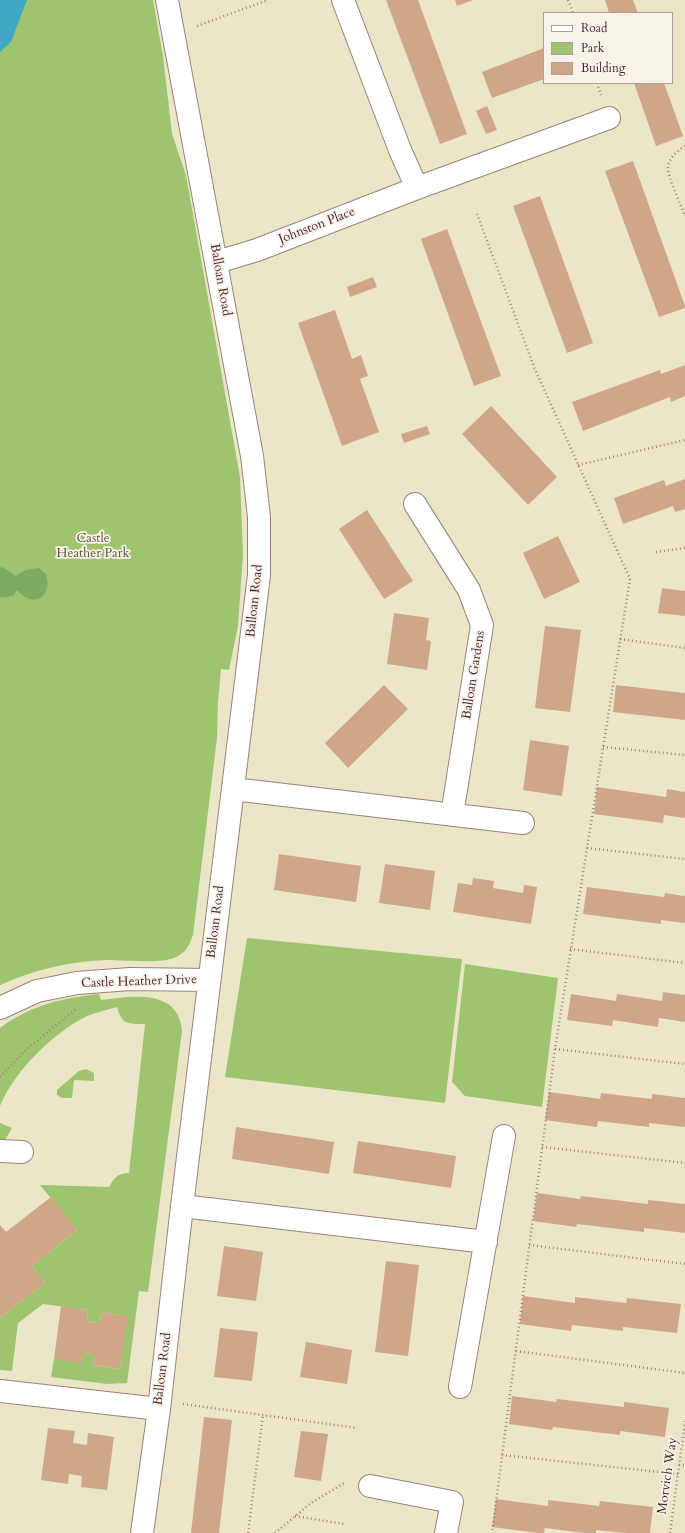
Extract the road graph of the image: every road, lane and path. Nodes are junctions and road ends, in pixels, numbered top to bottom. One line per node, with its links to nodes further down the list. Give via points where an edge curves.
1 (167, 0): 6 (street, Balloan Road)
2 (268, 0): 6 (path)
3 (343, 0): 9 (street)
4 (568, 0): 5 (path)
5 (573, 12)
6 (174, 34): 12 (street, Balloan Road)
7 (609, 118): 9 (street, Johnston Place)
8 (685, 146): 11 (path, via 673,156 668,167)
9 (417, 188): 12 (street, Johnston Place, via 257,250)
10 (477, 214): 14 (path, via 534,367)
11 (685, 216)
12 (217, 262): 22 (street, Balloan Road, via 252,456 259,516 259,575)
13 (685, 440): 14 (path)
14 (578, 465): 18 (path, via 630,579)
15 (415, 504): 23 (street, Balloan Gardens, via 469,590 482,625)
16 (685, 548): 17 (path)
17 (656, 552)
18 (620, 639): 19 (path); 20 (path)
19 (685, 648)
20 (603, 747): 21 (path); 25 (path)
21 (685, 755)
22 (233, 789): 23 (street); 29 (street, Balloan Road)
23 (452, 815): 24 (street)
24 (523, 823)
25 (587, 848): 26 (path); 27 (path)
26 (685, 859)
27 (570, 949): 28 (path); 32 (path)
28 (685, 963)
29 (209, 980): 31 (street, Castle Heather Drive, via 130,979 77,983 37,991); 40 (street, Balloan Road)
30 (81, 1005): 34 (path, via 26,1050)
31 (0, 1008)
32 (556, 1049): 33 (path); 36 (path)
33 (685, 1064)
34 (0, 1077)
35 (504, 1136): 41 (street)
36 (542, 1147): 39 (path); 42 (path)
37 (0, 1150): 38 (street)
38 (22, 1152)
39 (685, 1163)
40 (182, 1206): 41 (street); 49 (street, Balloan Road)
41 (486, 1242): 46 (street)
42 (529, 1245): 43 (path); 44 (path)
43 (685, 1264)
44 (516, 1351): 45 (path); 53 (path)
45 (685, 1373)
46 (460, 1387)
47 (0, 1391): 49 (street)
48 (183, 1404): 50 (path)
49 (158, 1409): 60 (street, Balloan Road)
50 (263, 1415): 52 (path); 61 (path)
51 (685, 1421): 54 (path, Morvich Way)
52 (357, 1428)
53 (502, 1455): 56 (path); 64 (path)
54 (679, 1465): 55 (path); 56 (path, Morvich Way)
55 (685, 1465)
56 (678, 1474): 65 (path, Morvich Way)
57 (370, 1486): 58 (path, via 350,1479); 63 (street, via 452,1502)
58 (294, 1516): 59 (path); 62 (path)
59 (344, 1524)
60 (142, 1533)
61 (248, 1533)
62 (275, 1533)
63 (446, 1533)
64 (492, 1533)
65 (670, 1533)

